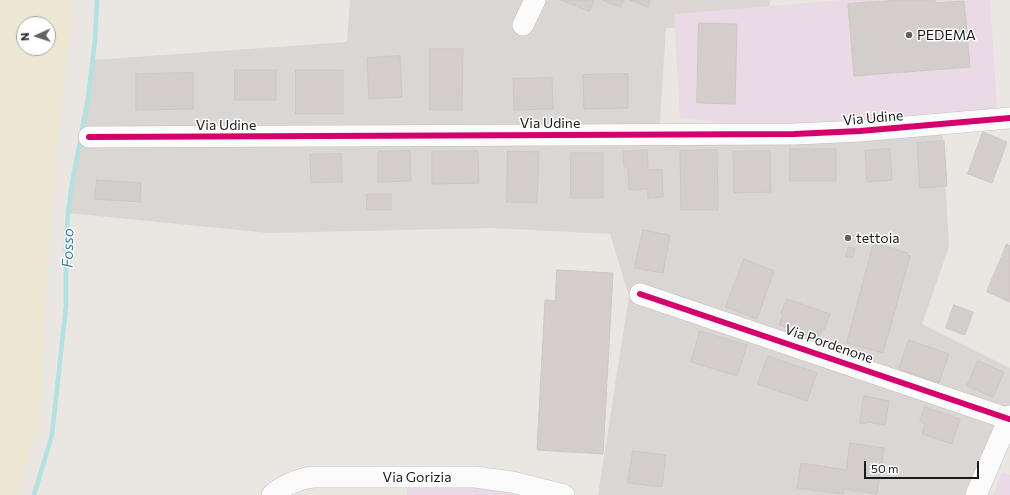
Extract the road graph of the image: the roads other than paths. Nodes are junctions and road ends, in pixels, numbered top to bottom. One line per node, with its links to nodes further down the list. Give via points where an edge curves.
1 (535, 0): 2 (street)
2 (523, 24)
3 (1010, 118): 4 (street, Via Udine, via 794,134)
4 (89, 137)
5 (640, 294): 6 (street, Via Pordenone)
6 (1009, 418): 9 (street)
7 (272, 495): 8 (street, Via Gorizia, via 293,481 313,477 468,477 512,482)
8 (564, 495)
9 (976, 495)

